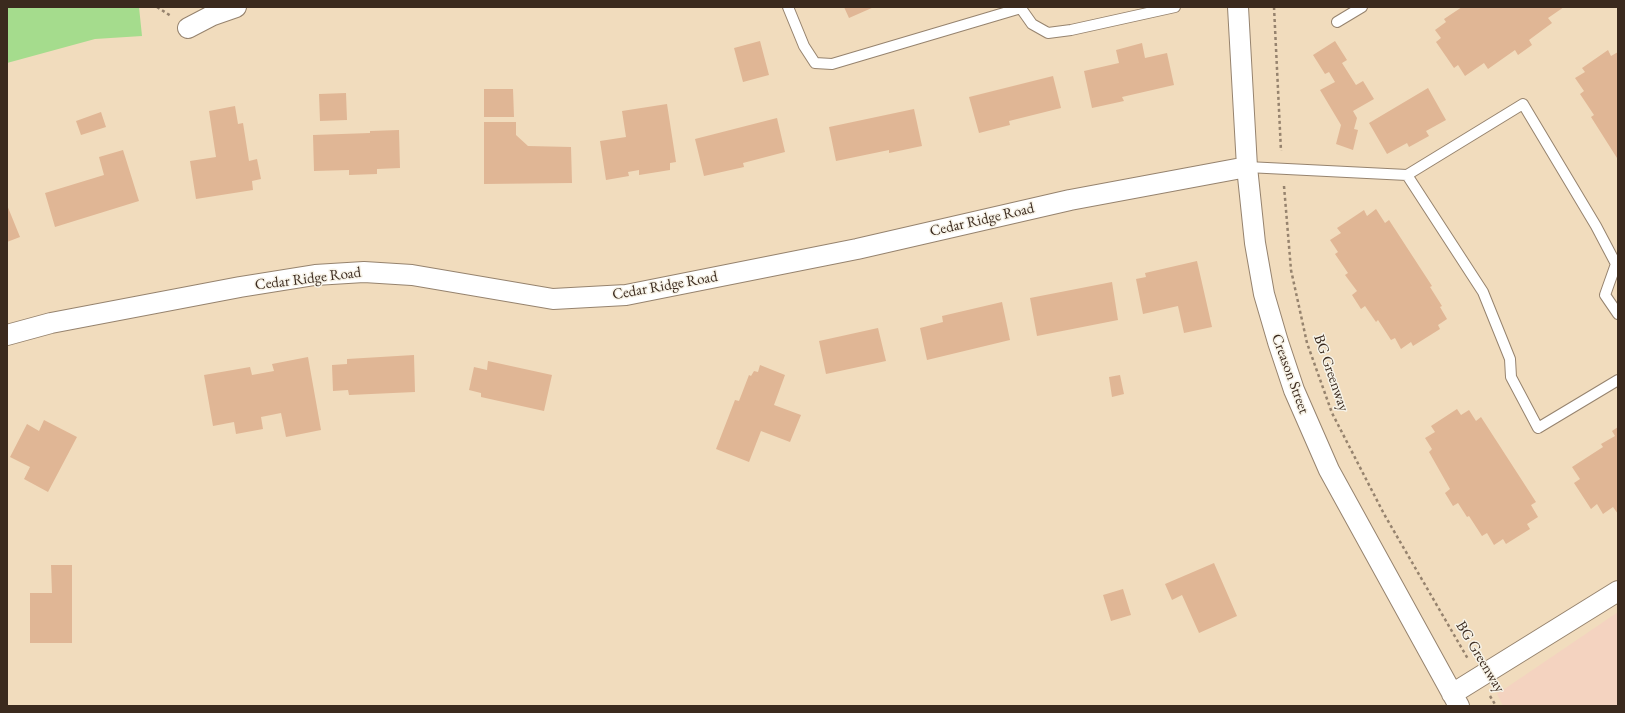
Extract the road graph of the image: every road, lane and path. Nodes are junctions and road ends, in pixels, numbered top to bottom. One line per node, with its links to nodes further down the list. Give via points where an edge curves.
1 (236, 7): 9 (street)
2 (788, 7): 7 (lane, via 804,46 815,63 832,64)
3 (1175, 7): 7 (lane, via 1048,33 1032,24)
4 (1238, 7): 10 (street, Creason Street)
5 (1274, 7): 11 (path, BG Greenway)
6 (1362, 7): 8 (lane)
7 (1020, 8)
8 (1337, 22)
9 (188, 28)
10 (1247, 167): 11 (lane); 15 (street, Cedar Ridge Road, via 1070,200 857,249 626,295 553,298 412,275 364,272 315,275 51,323); 19 (street, Creason Street, via 1255,243 1264,294 1294,390 1328,470)
11 (1282, 169): 12 (lane); 18 (path, BG Greenway, via 1291,270 1307,343 1332,413 1384,514)
12 (1407, 175): 13 (lane, via 1523,104); 16 (lane, via 1483,292 1510,359 1511,377 1538,428)
13 (1617, 264): 14 (lane, via 1604,295)
14 (1618, 314)
15 (7, 335)
16 (1618, 380)
17 (1618, 591): 18 (street)
18 (1479, 678): 19 (street); 20 (path, BG Greenway)
19 (1456, 700)
20 (1496, 706)

